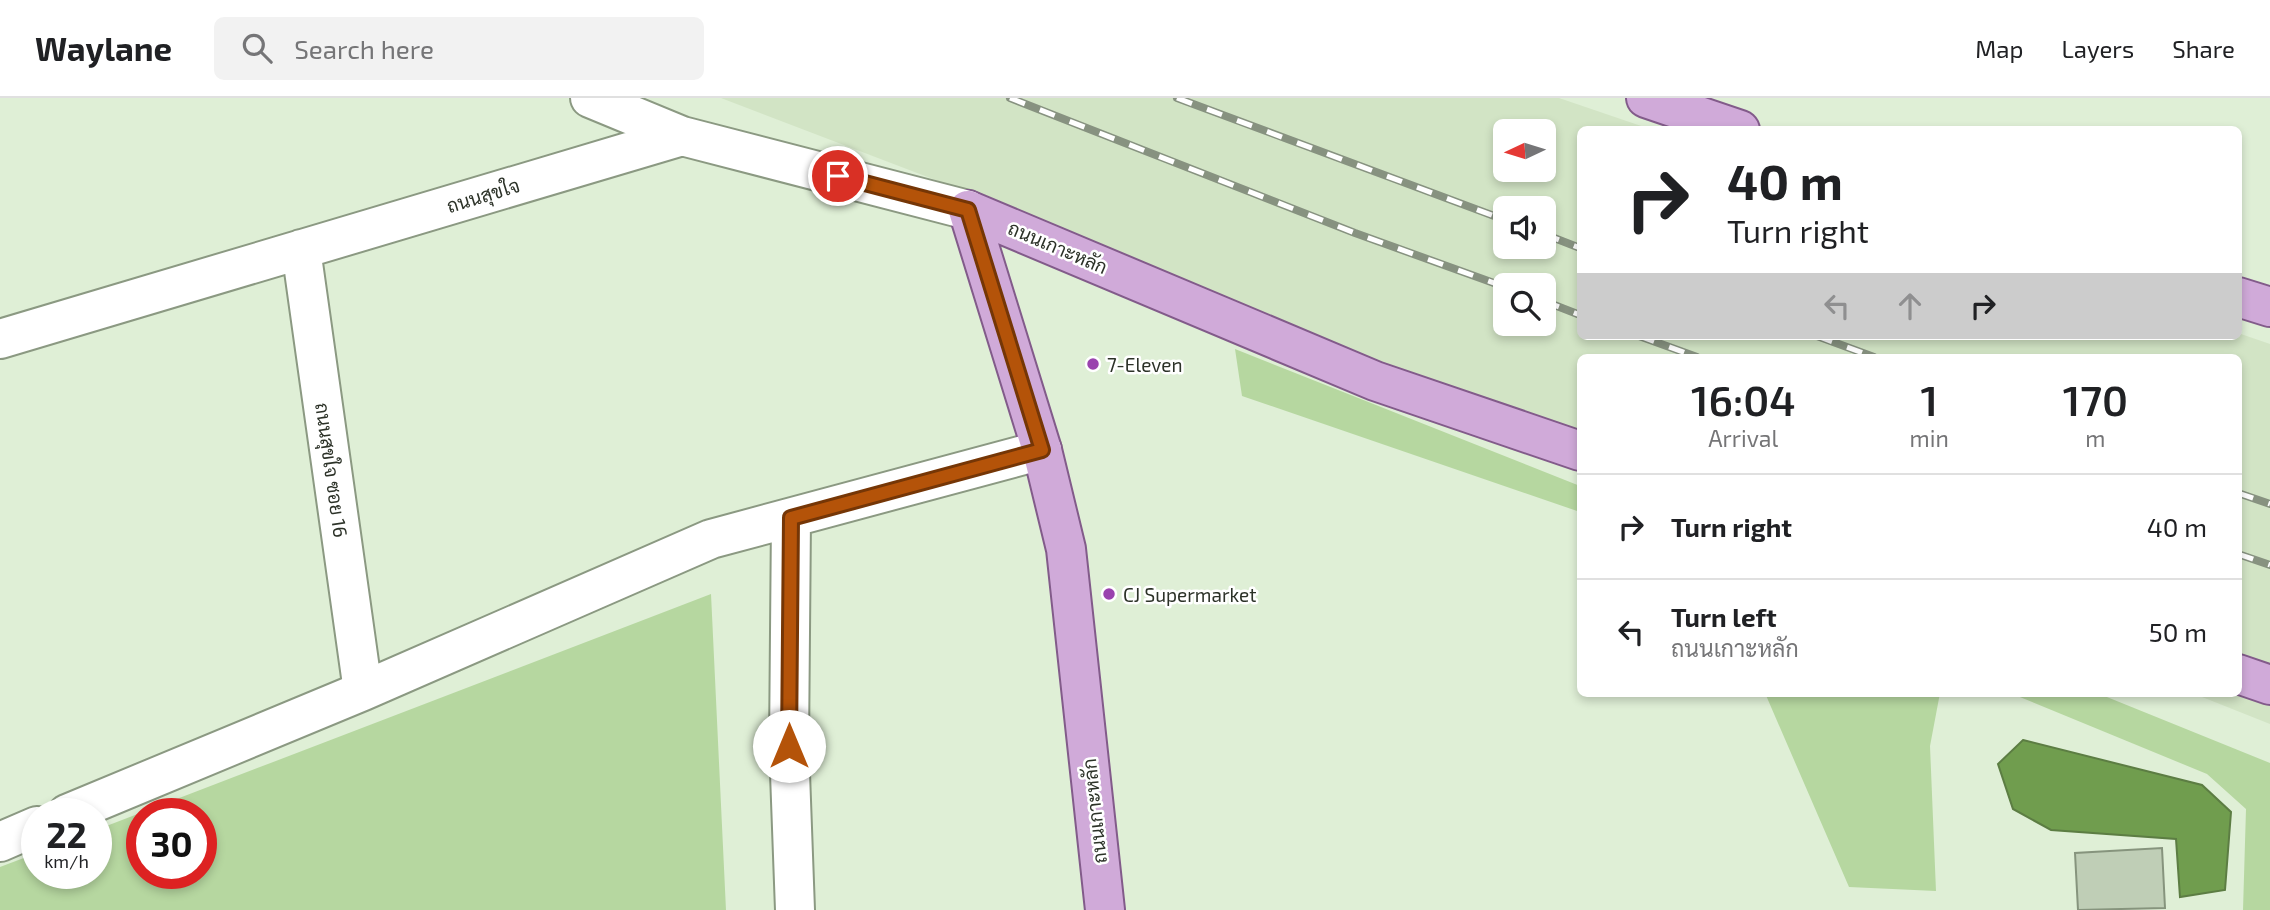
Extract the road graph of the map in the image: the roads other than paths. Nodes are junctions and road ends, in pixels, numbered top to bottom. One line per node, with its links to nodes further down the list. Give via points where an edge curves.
1 (590, 98): 4 (street)
2 (1646, 98): 3 (main road)
3 (1728, 126)
4 (682, 136): 5 (street); 6 (street, ถนนสุขใจ)
5 (968, 210): 10 (main road, ถนนเกาะหลัก); 11 (main road, ถนนเกาะหลัก, via 1375,381)
6 (301, 249): 9 (street, ถนนสุขใจ); 15 (street, ถนนสุขใจ ซอย 16)
7 (2242, 298): 8 (main road)
8 (2270, 307)
9 (0, 338)
10 (1042, 450): 12 (street); 20 (main road, ถนนเกาะหลัก, via 1066,549)
11 (1577, 450)
12 (791, 518): 15 (street, via 711,539); 19 (street, via 789,746)
13 (2242, 675): 14 (main road)
14 (2270, 685)
15 (363, 691): 16 (street)
16 (106, 798)
17 (21, 833): 18 (street)
18 (0, 842)
19 (795, 910)
20 (1105, 910)

